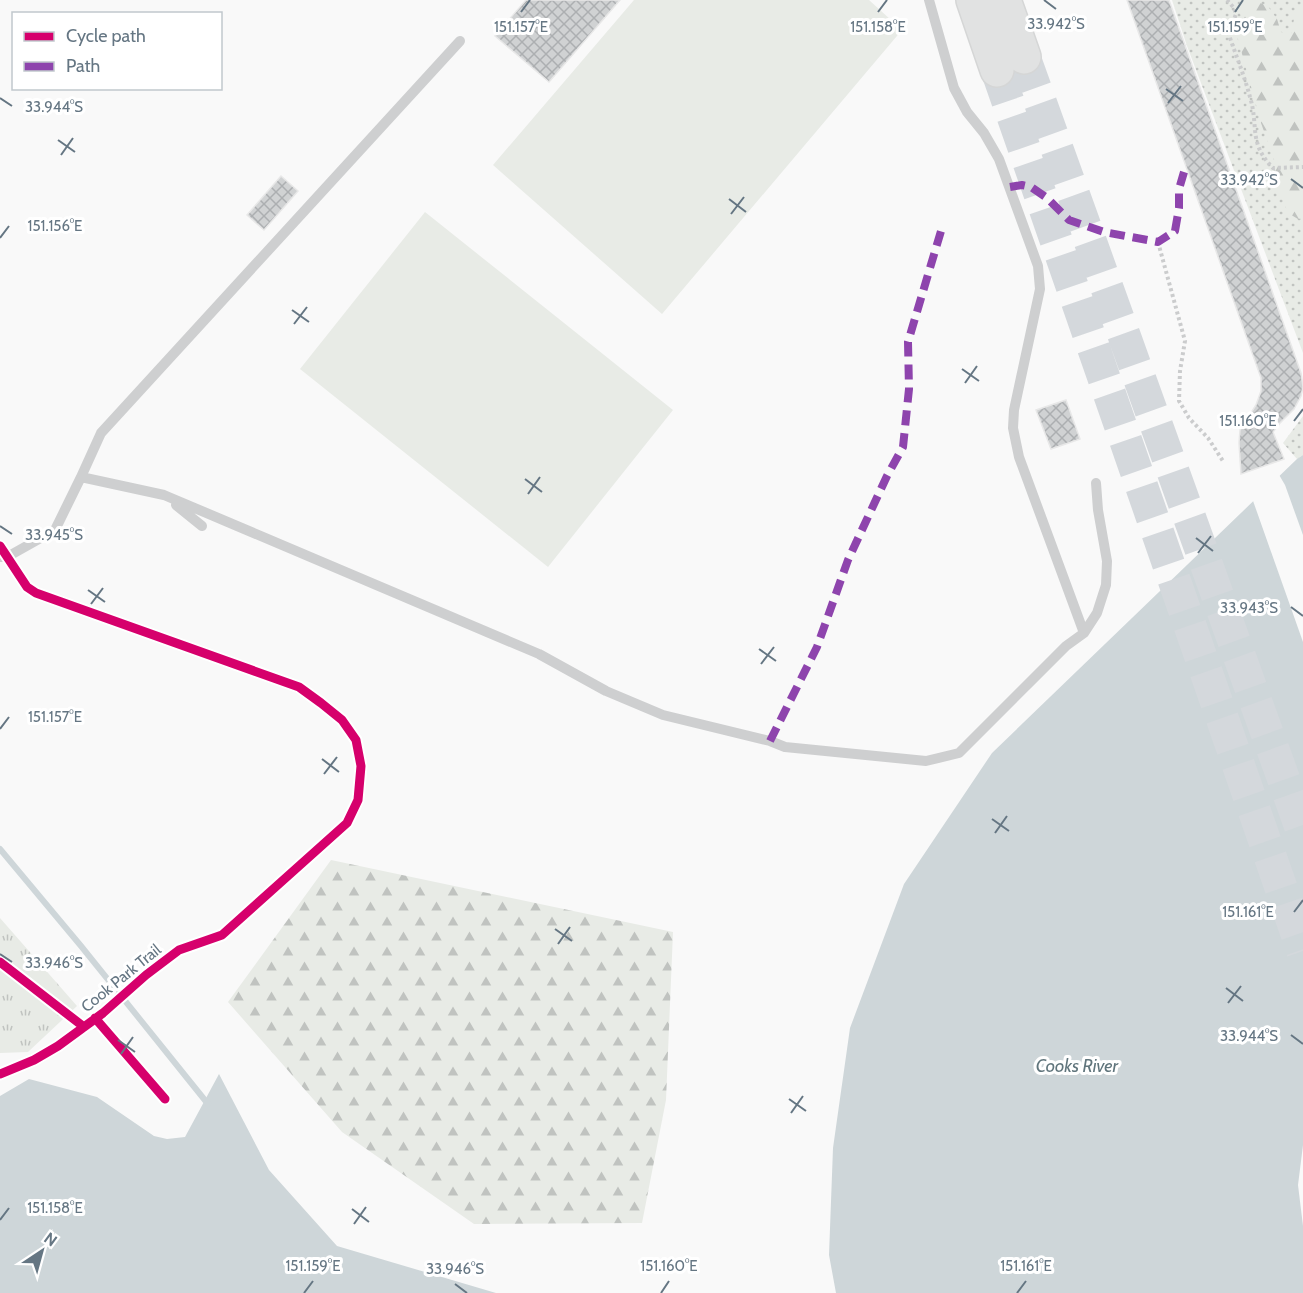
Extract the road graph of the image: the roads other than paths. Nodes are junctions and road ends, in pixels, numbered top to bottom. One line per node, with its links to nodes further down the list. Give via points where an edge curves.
1 (929, 0): 10 (lane, via 954,88 999,159 1038,266 1040,289 1013,428 1019,457)
2 (973, 0): 3 (highway, via 1010,63)
3 (1004, 0)
4 (460, 41): 5 (lane, via 101,433)
5 (81, 477): 7 (lane); 9 (lane, via 55,530 7,557)
6 (1096, 483): 10 (lane, via 1107,561 1106,585 1097,613)
7 (164, 495): 8 (lane); 10 (lane, via 539,654 663,715 785,747 926,761 959,753 1066,646)
8 (202, 526)
9 (0, 557)
10 (1084, 633)

